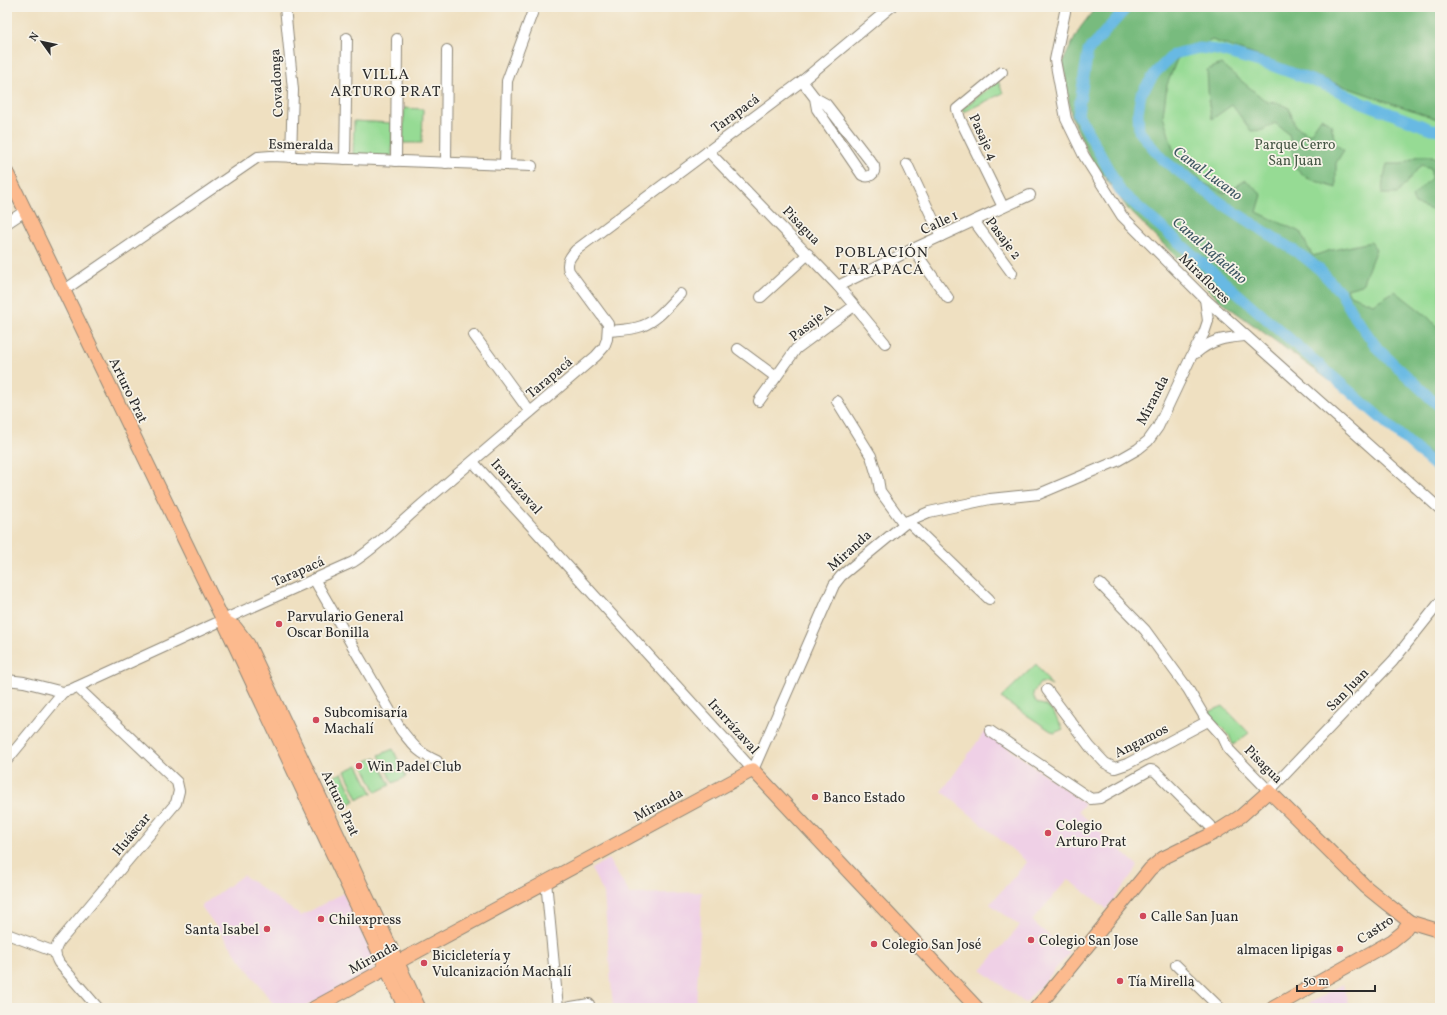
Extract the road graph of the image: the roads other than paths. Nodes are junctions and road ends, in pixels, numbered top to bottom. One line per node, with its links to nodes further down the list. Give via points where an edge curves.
1 (284, 7): 12 (street, Covadonga, via 293,90)
2 (891, 7): 9 (street, Tarapacá)
3 (1066, 7): 34 (street, Miraflores, via 1055,60 1066,119 1084,156 1122,216)
4 (534, 8): 17 (street, via 507,81)
5 (348, 38): 13 (street)
6 (397, 39): 14 (street)
7 (447, 50): 15 (street)
8 (1002, 72): 21 (street, Pasaje 4, via 957,109)
9 (802, 81): 10 (street); 11 (street, Tarapacá)
10 (815, 98): 10 (street, via 831,110 874,166 874,174 869,177 862,175 817,109)
11 (708, 150): 27 (street, Pisagua); 36 (street, Tarapacá, via 576,250 569,258 569,272 608,324)
12 (291, 157): 13 (street, Esmeralda); 30 (street, Esmeralda, via 258,157)
13 (345, 159): 14 (street, Esmeralda)
14 (396, 161): 15 (street, Esmeralda)
15 (446, 162): 17 (street, Esmeralda)
16 (907, 164): 25 (street)
17 (506, 165): 18 (street, Esmeralda)
18 (532, 166)
19 (7, 174): 22 (main road, Arturo Prat)
20 (1030, 195): 21 (street, Calle 1)
21 (1003, 207): 23 (street, Calle 1)
22 (25, 210): 24 (street); 30 (main road, Arturo Prat)
23 (974, 221): 25 (street, Calle 1); 28 (street, Pasaje 2)
24 (7, 223)
25 (941, 236): 26 (street, Calle 1)
26 (913, 249): 29 (street, Calle 1); 33 (street)
27 (808, 254): 29 (street, Pisagua); 32 (street)
28 (1012, 273)
29 (838, 286): 35 (street, Pisagua)
30 (63, 291): 53 (main road, Arturo Prat)
31 (680, 294): 36 (street, via 652,322 633,329)
32 (761, 297)
33 (948, 298)
34 (1205, 299): 38 (street, Miraflores); 41 (street, Miranda, via 1208,321)
35 (854, 306): 39 (street, Pisagua); 42 (street, Pasaje A, via 796,349)
36 (608, 331): 45 (street, Tarapacá, via 604,347 596,356)
37 (474, 335): 45 (street)
38 (1246, 336): 41 (street, Miranda, via 1214,341); 47 (street, Miraflores)
39 (885, 343)
40 (738, 348): 42 (street)
41 (1190, 357): 48 (street, Miranda, via 1158,427 1148,441 1127,456 1039,494 929,512)
42 (776, 377): 43 (street, Pasaje A)
43 (759, 401)
44 (837, 401): 48 (street, via 871,456 880,491)
45 (530, 412): 46 (street, Tarapacá)
46 (473, 462): 49 (street, Tarapacá, via 396,527 380,544 353,562); 62 (street, Irarrázaval)
47 (1440, 510)
48 (906, 522): 51 (street); 62 (street, Miranda, via 848,569 834,585)
49 (314, 579): 53 (street, Tarapacá); 61 (street, via 401,730 423,755)
50 (1100, 584): 58 (street, Pisagua, via 1145,630)
51 (989, 599)
52 (1440, 602): 63 (street, San Juan, via 1393,661)
53 (223, 620): 55 (street, Tarapacá); 70 (main road, Arturo Prat)
54 (7, 680): 57 (street)
55 (77, 687): 57 (street, Tarapacá); 69 (street, Huáscar, via 177,782 179,791 176,803 60,941)
56 (1047, 690): 58 (street, Angamos, via 1090,747 1105,763 1115,768)
57 (63, 692): 60 (street)
58 (1208, 721): 63 (street, Pisagua, via 1223,737 1232,754)
59 (990, 730): 64 (street, via 1091,799 1100,798 1150,770 1155,770)
60 (7, 760)
61 (437, 760)
62 (753, 770): 65 (main road, Miranda); 79 (main road, Irarrázaval)
63 (1269, 791): 64 (main road, via 1241,816); 66 (main road, Pisagua, via 1366,887)
64 (1216, 832): 80 (main road, via 1163,858 1150,869)
65 (546, 881): 70 (main road, Miranda); 77 (street)
66 (1410, 922): 67 (main road, Pisagua); 82 (main road, Castro, via 1392,941)
67 (1440, 931)
68 (7, 934): 69 (street)
69 (55, 952): 73 (street, via 59,963)
70 (392, 965): 74 (main road, Miranda); 75 (main road, Arturo Prat); 76 (main road, Arturo Prat)
71 (1176, 965): 81 (street)
72 (589, 1004): 78 (street)
73 (98, 1008)
74 (314, 1008)
75 (405, 1008)
76 (419, 1008)
77 (558, 1008)
78 (565, 1008)
79 (977, 1008)
80 (1036, 1008)
81 (1220, 1008)
82 (1274, 1008)

